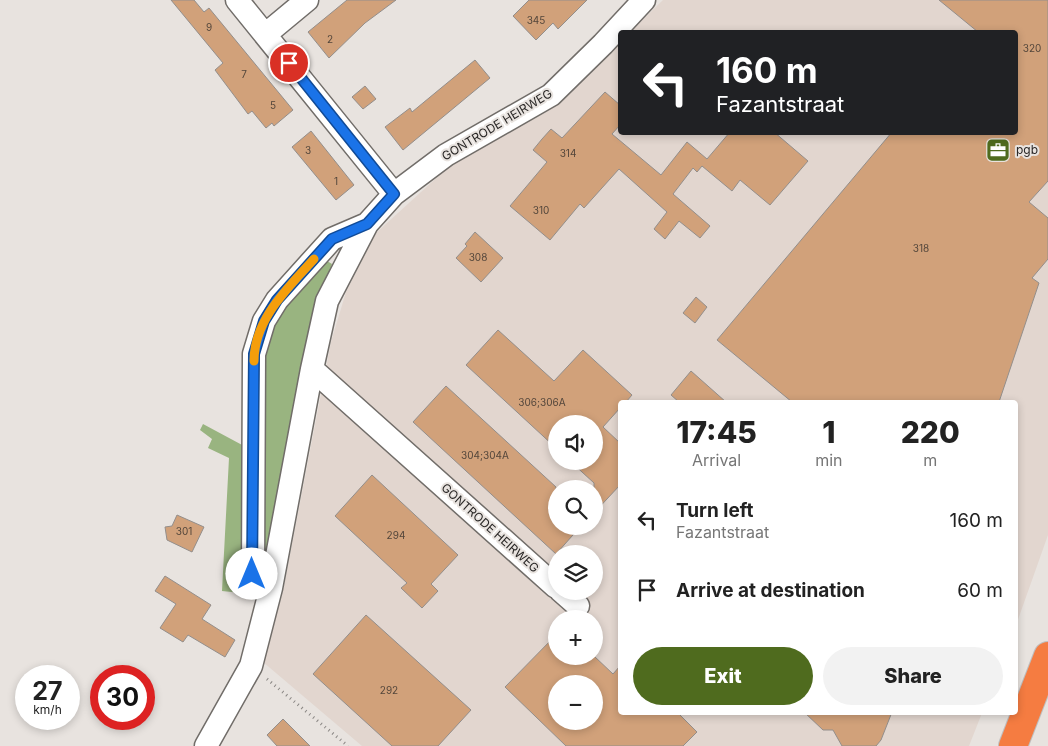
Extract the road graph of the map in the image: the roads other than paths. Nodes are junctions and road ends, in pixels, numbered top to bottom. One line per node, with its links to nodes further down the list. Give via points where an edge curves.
1 (237, 0): 4 (street)
2 (307, 0): 4 (street)
3 (644, 0): 5 (street, GONTRODE HEIRWEG, via 551,94 446,155)
4 (266, 34): 5 (street)
5 (394, 194): 6 (street, GONTRODE HEIRWEG)
6 (367, 224): 7 (street, GONTRODE HEIRWEG, via 327,301); 9 (street, GONTRODE HEIRWEG, via 332,239 277,300 264,321 254,354 252,574)
7 (312, 369): 8 (street, GONTRODE HEIRWEG); 9 (street, GONTRODE HEIRWEG)
8 (548, 580)
9 (271, 588): 13 (street, GONTRODE HEIRWEG, via 251,666)
10 (571, 600): 11 (street)
11 (578, 606)
12 (1048, 656): 14 (highway)
13 (206, 746)
14 (1013, 746)

